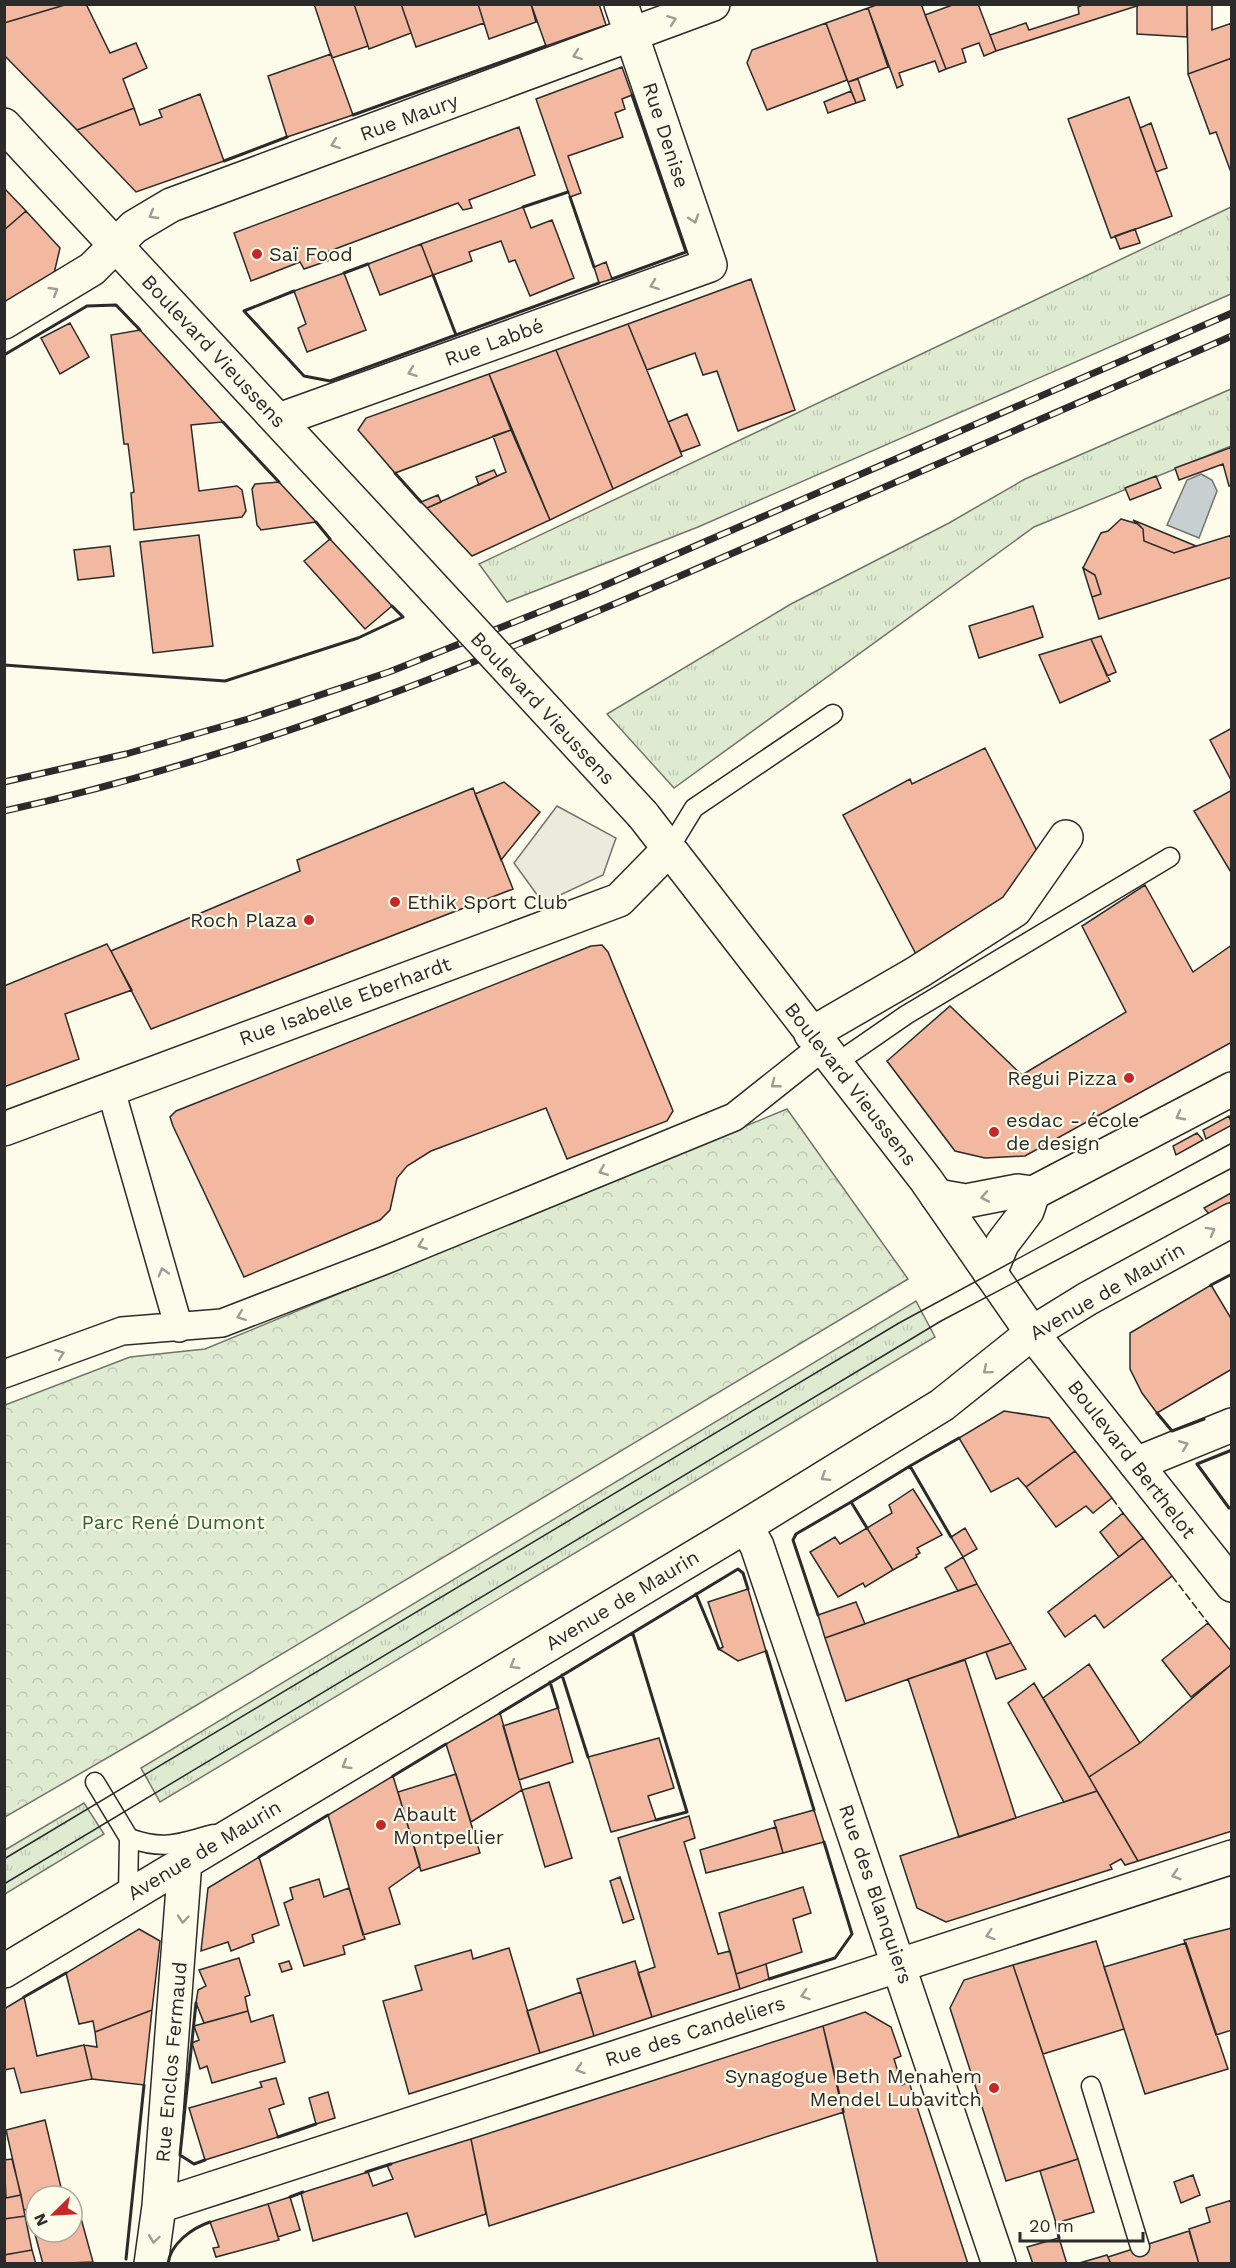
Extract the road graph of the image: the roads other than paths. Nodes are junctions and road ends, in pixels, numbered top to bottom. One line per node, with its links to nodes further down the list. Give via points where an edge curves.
1 (621, 4): 3 (street, Rue Denise)
2 (713, 4): 3 (street, Rue Maury, one-way to 2)
3 (632, 35): 5 (street, Rue Maury, one-way to 5, via 171,205 134,227); 6 (street, Rue Denise, one-way to 6)
4 (4, 125): 5 (street, Boulevard Vieussens)
5 (116, 247): 7 (street, Rue Maury, one-way to 5, via 92,269); 8 (street, Boulevard Vieussens)
6 (710, 265): 8 (street, Rue Labbé, one-way to 8)
7 (4, 322)
8 (279, 420): 11 (street, Boulevard Vieussens, bridge, via 643,815)
9 (832, 714): 11 (lane, via 694,808)
10 (1066, 837): 13 (street, via 1015,910 918,972)
11 (669, 849): 13 (street, Boulevard Vieussens); 14 (street, Rue Isabelle Eberhardt, via 619,900)
12 (1170, 857): 13 (lane, via 906,1015)
13 (822, 1048): 18 (street, Boulevard Vieussens); 21 (street, one-way to 21, via 734,1117 222,1323)
14 (110, 1088): 16 (street, Rue Isabelle Eberhardt); 21 (street, one-way to 14)
15 (1232, 1089): 17 (street, one-way to 17)
16 (4, 1129)
17 (1033, 1193): 18 (street, one-way to 18, via 1018,1191 966,1201); 20 (street, via 1027,1211 1002,1244)
18 (937, 1196): 20 (street, Boulevard Vieussens)
19 (1232, 1220): 22 (street, Avenue de Maurin, one-way to 19)
20 (990, 1273): 22 (street, Boulevard Vieussens)
21 (179, 1328): 23 (street, one-way to 21, via 122,1331)
22 (1032, 1333): 25 (street, Boulevard Berthelot); 26 (street, Avenue de Maurin, one-way to 26, via 942,1405)
23 (4, 1374)
24 (1232, 1425): 25 (street, one-way to 24)
25 (1136, 1464): 27 (street, Boulevard Berthelot)
26 (746, 1526): 29 (street, Avenue de Maurin, one-way to 29); 34 (street, Rue des Blanquiers, via 757,1546)
27 (1232, 1585)
28 (95, 1782): 30 (lane)
29 (242, 1827): 30 (lane, via 168,1845 153,1846); 32 (street, Avenue de Maurin)
30 (129, 1838): 33 (lane)
31 (1232, 1857): 34 (street, Rue des Candeliers, one-way to 34)
32 (185, 1860): 33 (street, Avenue de Maurin); 37 (street, Rue Enclos Fermaud, one-way to 37)
33 (128, 1895): 35 (street, Avenue de Maurin)
34 (900, 1964): 37 (street, Rue des Candeliers, one-way to 37); 40 (street, Rue des Blanquiers)
35 (4, 1971)
36 (1091, 2086): 38 (lane)
37 (159, 2206): 39 (street, Rue Enclos Fermaud, one-way to 39)
38 (1140, 2247)
39 (151, 2264)
40 (999, 2264)

